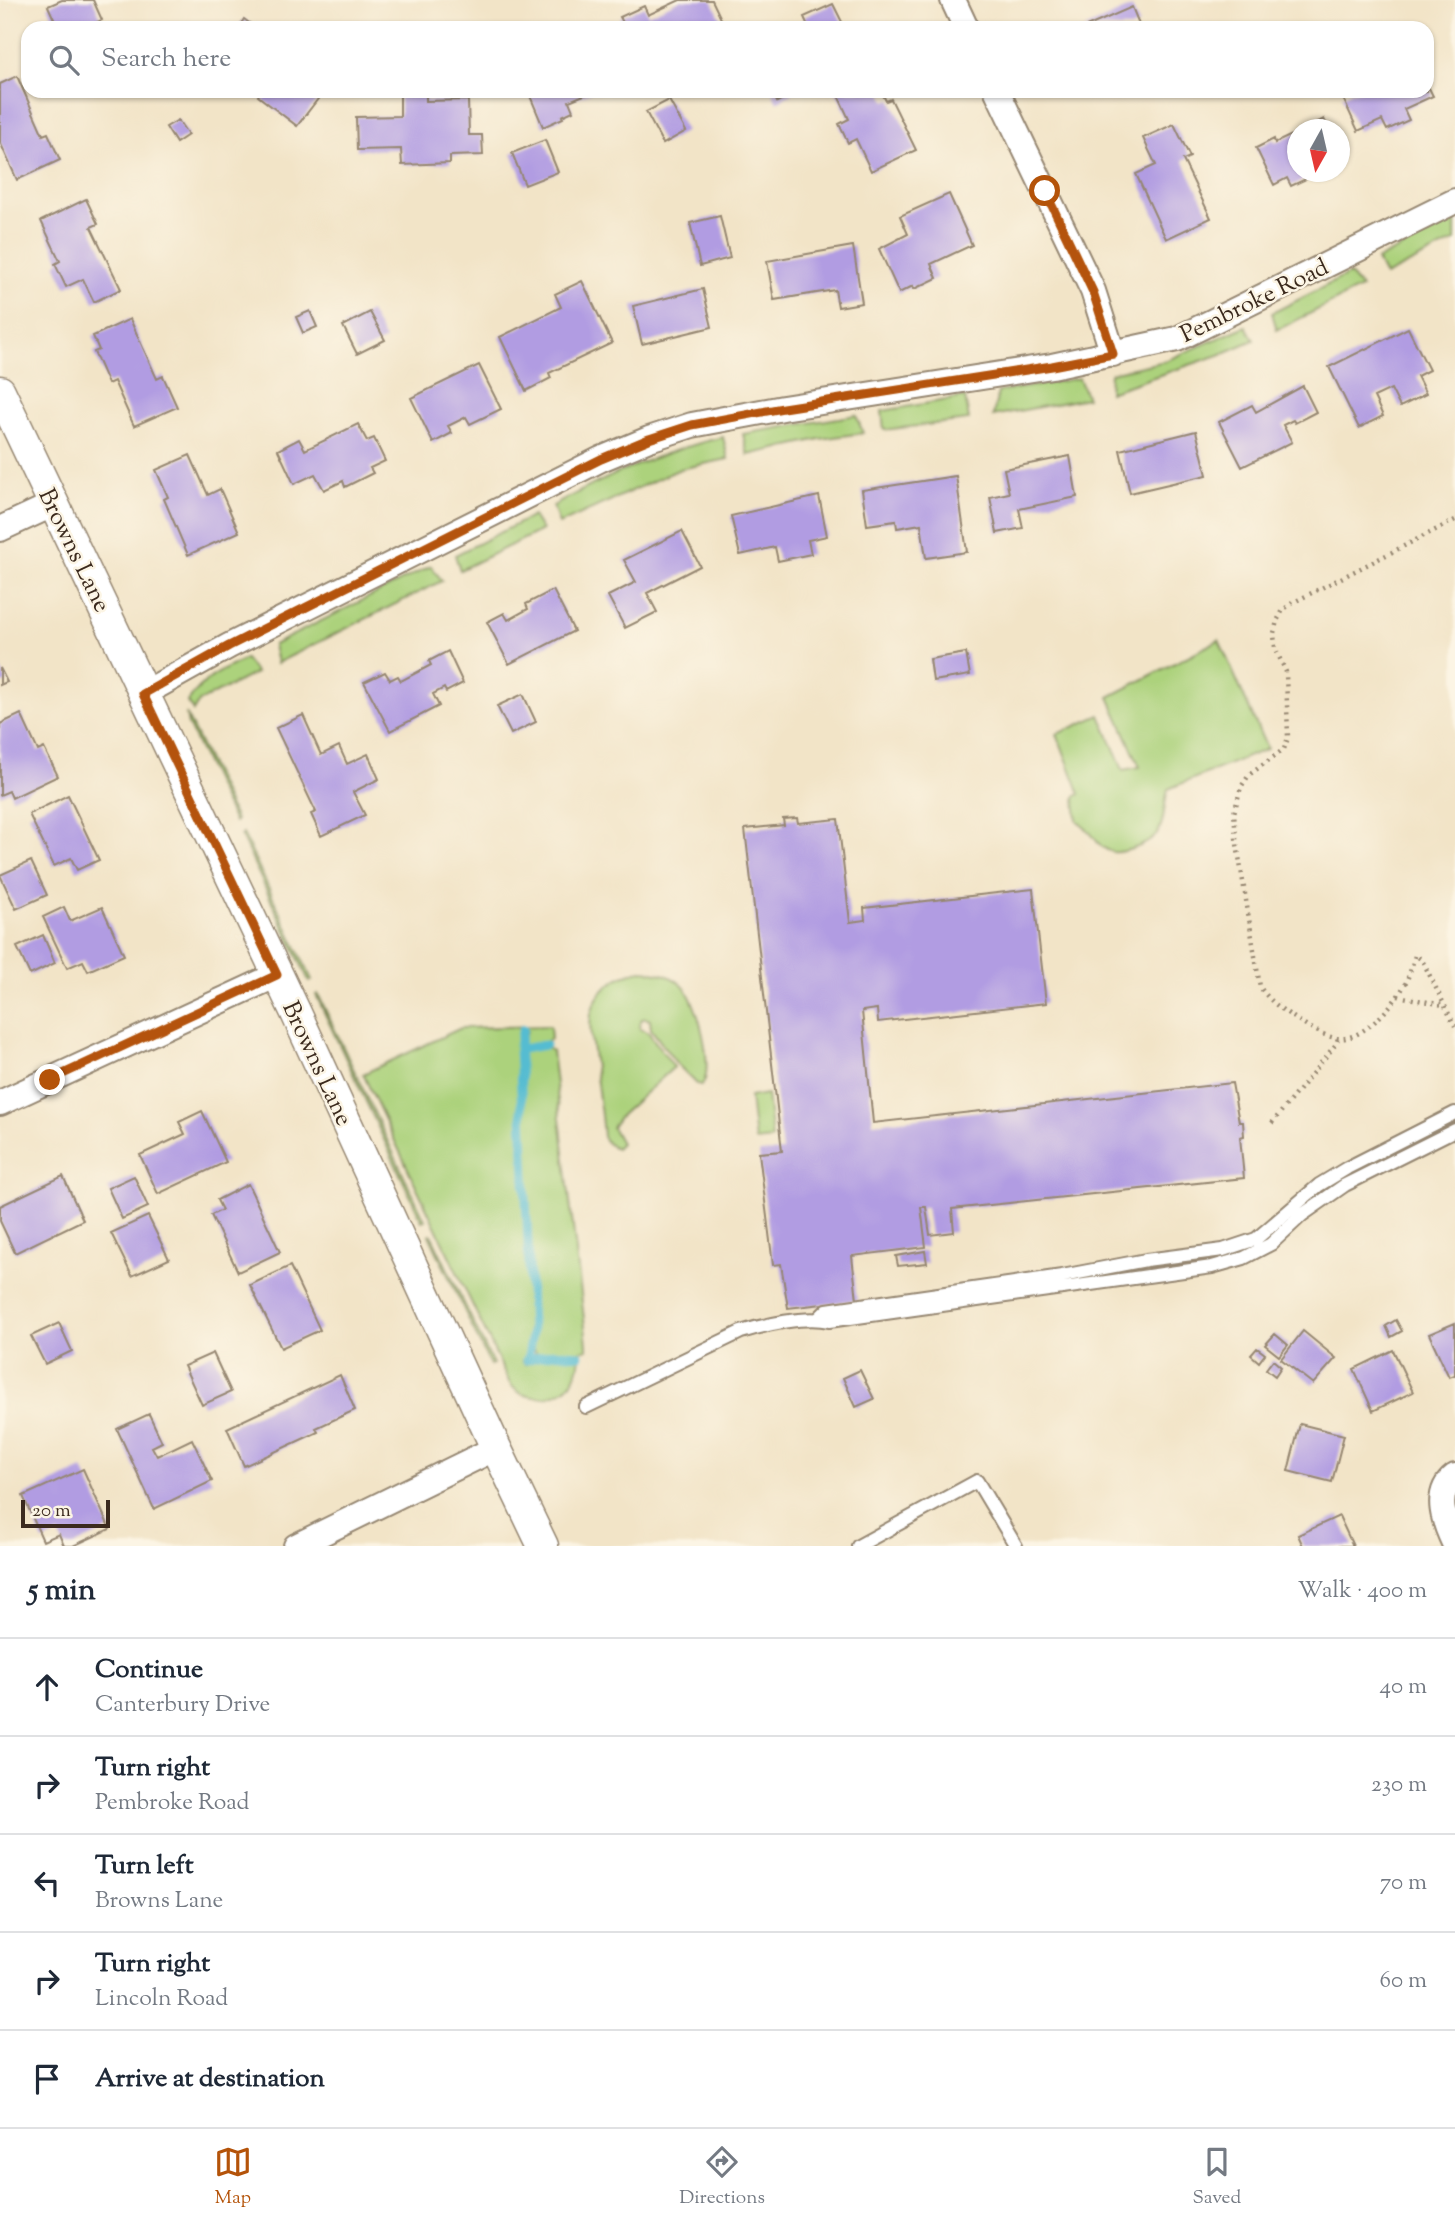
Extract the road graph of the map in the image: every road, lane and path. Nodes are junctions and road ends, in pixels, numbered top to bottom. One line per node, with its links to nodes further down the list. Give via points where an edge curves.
1 (953, 0): 2 (street)
2 (963, 21)
3 (1000, 98): 5 (street, via 1093,292)
4 (1455, 201): 5 (street, Pembroke Road, via 1177,339)
5 (1113, 354): 10 (street, Pembroke Road, via 783,408 692,425 649,439 241,640)
6 (0, 391): 7 (street, Browns Lane)
7 (54, 504): 9 (street); 10 (street, Browns Lane)
8 (1455, 520): 15 (path, via 1292,603 1283,610 1274,633 1286,672 1288,738 1284,749 1249,775 1241,787 1234,813 1236,838 1260,987 1286,1012)
9 (0, 529)
10 (143, 694): 11 (street, Browns Lane)
11 (277, 975): 16 (street); 22 (street, Browns Lane)
12 (1398, 996): 13 (path); 13 (path, via 1415,955 1422,960); 15 (path, via 1371,1025 1358,1034)
13 (1444, 1005): 14 (path)
14 (1455, 1026)
15 (1338, 1038): 18 (path)
16 (0, 1103)
17 (1455, 1113): 20 (lane, via 1319,1185 1244,1244 827,1310)
18 (1272, 1123)
19 (1455, 1130): 20 (lane, via 1345,1185 1301,1215 1271,1244 1244,1258 1091,1286 829,1321)
20 (819, 1318): 21 (lane, via 765,1324 741,1332)
21 (586, 1407)
22 (496, 1448): 25 (street); 26 (street, Browns Lane)
23 (1455, 1476): 24 (street, via 1442,1501)
24 (1455, 1545)
25 (296, 1546)
26 (543, 1546)
27 (858, 1546): 28 (lane, via 977,1481)
28 (1016, 1546)

